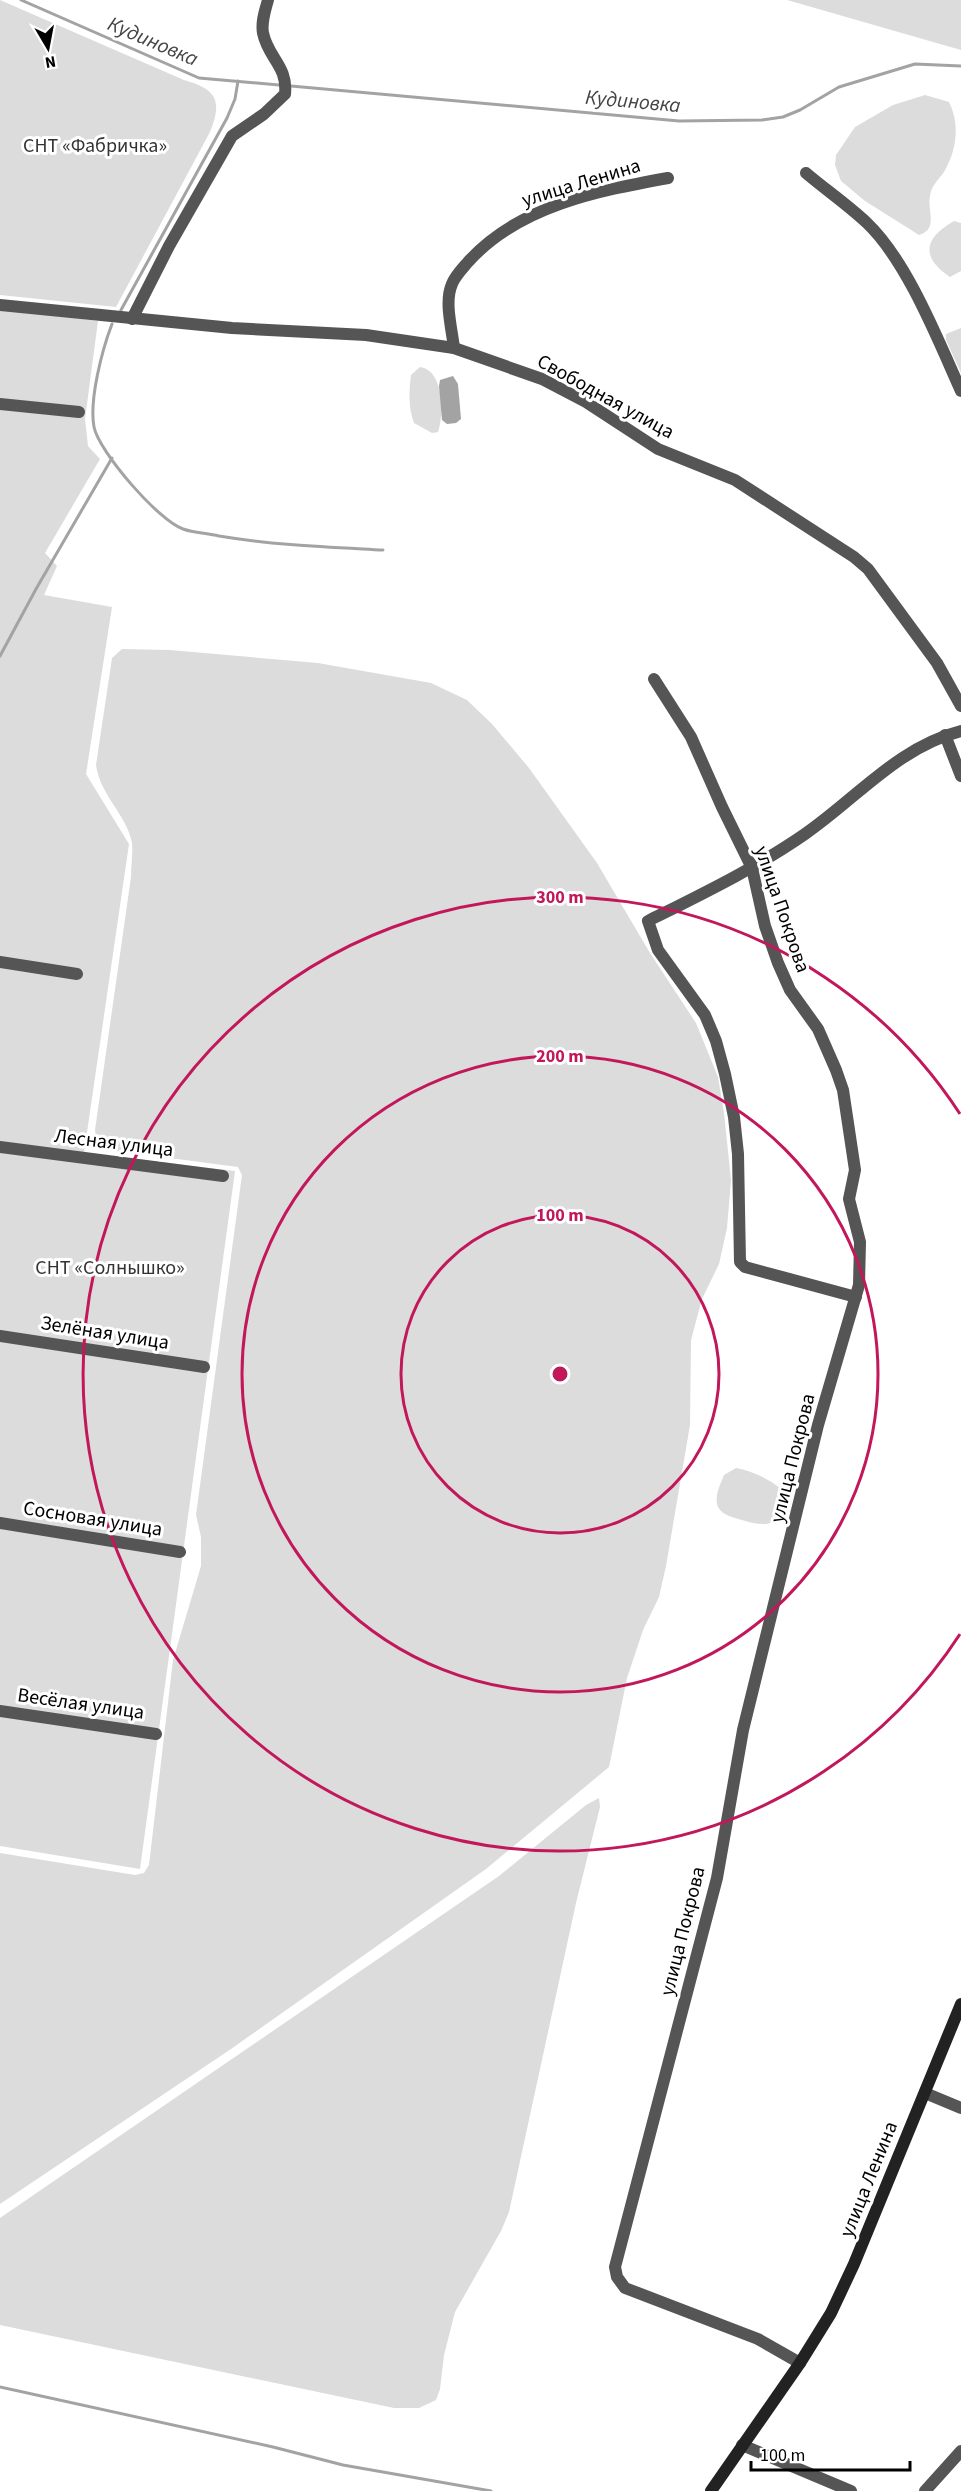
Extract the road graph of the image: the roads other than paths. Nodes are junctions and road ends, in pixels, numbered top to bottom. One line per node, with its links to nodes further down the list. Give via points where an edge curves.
1 (268, 0): 5 (street, via 263,33 285,75 285,94 232,136)
2 (806, 173): 7 (street, via 868,224 890,251 924,310)
3 (668, 178): 6 (street, улица Ленина, via 618,188 527,217 478,250 452,284 449,298)
4 (0, 304): 5 (street, Свободная улица)
5 (132, 319): 6 (street, Свободная улица, via 366,334)
6 (454, 348): 11 (street, Свободная улица, via 551,383 658,449 735,480 854,557 868,569 937,663)
7 (961, 391)
8 (0, 404): 9 (street)
9 (79, 412)
10 (654, 679): 15 (street, улица Покрова, via 691,737)
11 (961, 706)
12 (961, 731): 13 (street)
13 (945, 735): 14 (street); 15 (street, via 904,755 807,832)
14 (961, 776)
15 (752, 868): 20 (street, улица Покрова, via 778,963 790,990 818,1029 843,1090 855,1170 849,1199 860,1242); 20 (street, via 648,921 658,950 705,1015 725,1074 737,1145 740,1262 745,1267)
16 (0, 962): 17 (street)
17 (77, 974)
18 (0, 1147): 19 (street, Лесная улица)
19 (223, 1176)
20 (856, 1297): 30 (street, улица Покрова, via 818,1425 743,1730 717,1878 615,2267 625,2288 758,2339)
21 (0, 1336): 22 (street, Зелёная улица)
22 (204, 1367)
23 (0, 1523): 24 (street, Сосновая улица)
24 (180, 1552)
25 (0, 1711): 26 (street, Весёлая улица)
26 (156, 1734)
27 (961, 2004): 28 (main road, улица Ленина)
28 (925, 2092): 29 (street); 30 (main road, улица Ленина, via 854,2264)
29 (961, 2108)
30 (801, 2363): 31 (main road, улица Ленина)
31 (742, 2445): 33 (main road, улица Ленина); 34 (street)
32 (961, 2451): 35 (street)
33 (711, 2491)
34 (851, 2491)
35 (925, 2491)

